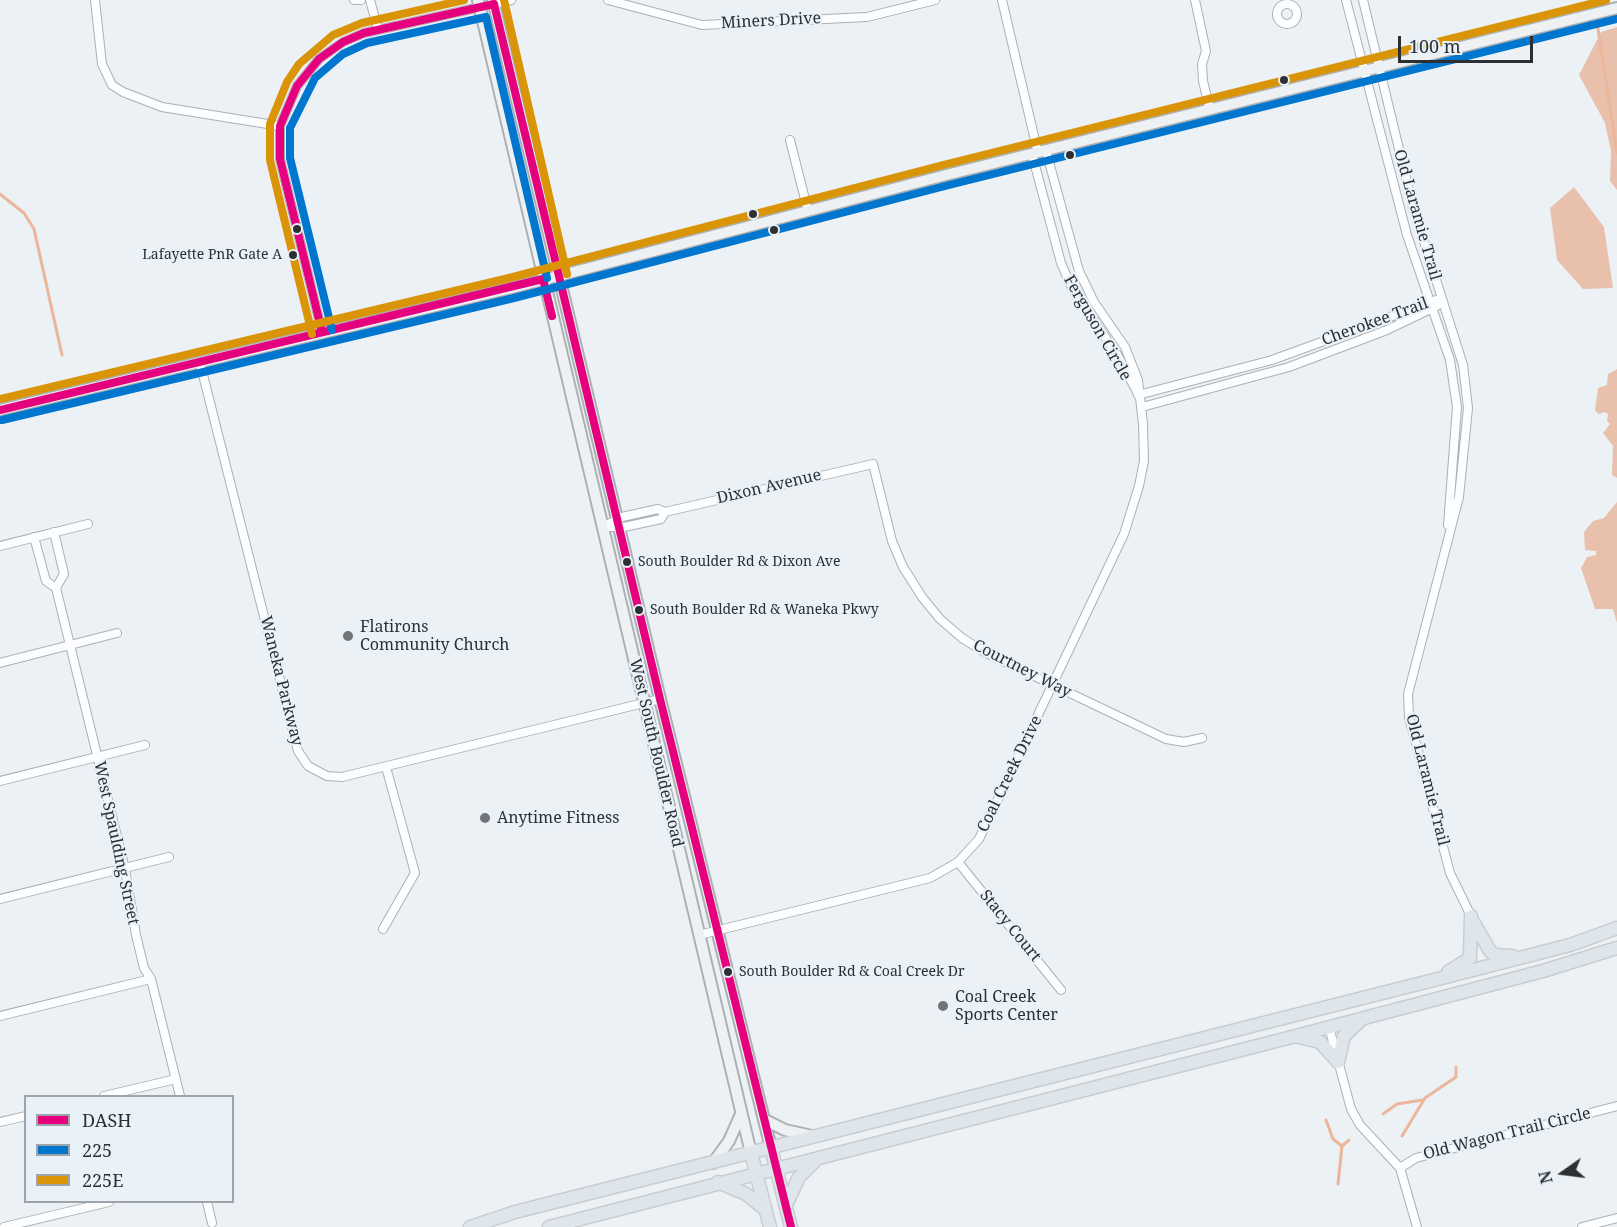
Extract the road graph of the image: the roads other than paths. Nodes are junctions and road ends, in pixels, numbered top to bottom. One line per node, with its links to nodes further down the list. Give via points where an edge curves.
1 (95, 0): 19 (street, via 105,75 123,93 162,107)
2 (354, 0): 3 (street)
3 (361, 0)
4 (370, 0): 15 (street)
5 (511, 0): 12 (street)
6 (608, 0): 7 (street, Miners Drive, via 702,25 867,17)
7 (935, 0)
8 (1002, 0): 21 (street)
9 (1195, 0): 18 (street, via 1206,51 1203,81)
10 (1346, 0): 17 (street, Old Laramie Trail)
11 (1363, 0): 16 (street, Old Laramie Trail)
12 (494, 2): 13 (street); 23 (main road, West South Boulder Road)
13 (479, 3): 15 (street); 24 (main road, West South Boulder Road)
14 (1615, 8): 16 (main road)
15 (378, 30): 19 (street, via 343,42 319,59 297,86)
16 (1378, 69): 17 (main road); 26 (street, Old Laramie Trail, via 1413,207)
17 (1364, 72): 18 (main road); 25 (street, Old Laramie Trail, via 1407,236)
18 (1210, 110): 21 (main road)
19 (280, 126): 28 (street, via 280,159)
20 (790, 140): 22 (street)
21 (1038, 153): 22 (main road); 30 (street, Ferguson Circle, via 1079,271 1131,360); 30 (street, Ferguson Circle, via 1052,236 1064,270)
22 (808, 211): 23 (main road)
23 (557, 276): 24 (main road); 34 (main road, West South Boulder Road)
24 (543, 279): 28 (main road); 36 (main road, West South Boulder Road)
25 (1431, 300): 26 (street, Cherokee Trail); 27 (street, Old Laramie Trail); 30 (street, Cherokee Trail, via 1272,360)
26 (1442, 300): 27 (street, Cherokee Trail); 38 (street, Old Laramie Trail, via 1462,365 1468,408 1459,496)
27 (1434, 309): 31 (street, Cherokee Trail, via 1288,367); 38 (street, Old Laramie Trail, via 1450,360 1457,407)
28 (322, 332): 29 (main road)
29 (200, 363): 32 (main road); 52 (street, Waneka Parkway, via 298,751 308,766 327,776 342,777)
30 (1138, 395): 31 (street, Ferguson Circle)
31 (1142, 407): 41 (street, Ferguson Circle, via 1145,447 1139,486 1124,534)
32 (0, 410)
33 (873, 464): 34 (street, Dixon Avenue, via 665,512 661,519); 46 (street, Courtney Way, via 892,541 922,597 963,639)
34 (618, 523): 36 (street, Dixon Avenue); 47 (main road, West South Boulder Road)
35 (88, 524): 37 (street)
36 (602, 527): 48 (main road, West South Boulder Road)
37 (54, 532): 39 (street); 42 (street, West Spaulding Street, via 64,574)
38 (1448, 536): 58 (street, Old Laramie Trail, via 1408,694 1409,717 1450,873)
39 (34, 537): 40 (street); 42 (street, West Spaulding Street, via 46,581)
40 (0, 546)
41 (1108, 566): 46 (street, Coal Creek Drive)
42 (56, 588): 44 (street, West Spaulding Street)
43 (117, 633): 44 (street)
44 (70, 646): 45 (street); 51 (street, West Spaulding Street)
45 (0, 663)
46 (1052, 686): 49 (street, Courtney Way, via 1166,740); 55 (street, Coal Creek Drive, via 979,839)
47 (660, 699): 48 (street, Waneka Parkway); 61 (main road, West South Boulder Road)
48 (643, 704): 52 (street, Waneka Parkway); 62 (main road, West South Boulder Road)
49 (1202, 738)
50 (145, 745): 51 (street)
51 (98, 757): 53 (street); 56 (street, West Spaulding Street)
52 (386, 767): 60 (street, via 415,873)
53 (0, 781)
54 (169, 857): 56 (street)
55 (957, 862): 61 (street, Coal Creek Drive, via 930,878); 67 (street, Stacy Court)
56 (125, 869): 57 (street); 65 (street, West Spaulding Street, via 136,936)
57 (0, 899)
58 (1471, 916): 64 (main road, via 1484,944 1494,955); 66 (main road, via 1470,958)
59 (1617, 928): 64 (main road)
60 (383, 929)
61 (716, 930): 62 (street, Coal Creek Drive); 80 (main road, West South Boulder Road)
62 (699, 935): 78 (main road, West South Boulder Road)
63 (1617, 948): 70 (main road)
64 (1525, 956): 66 (main road)
65 (151, 979): 69 (street); 74 (street, West Spaulding Street)
66 (1434, 980): 68 (main road)
67 (1061, 990)
68 (1354, 1001): 71 (main road, via 1335,1015); 82 (main road)
69 (0, 1016)
70 (1367, 1017): 71 (main road); 73 (main road, via 1344,1036)
71 (1329, 1026): 72 (main road); 73 (street)
72 (1292, 1038): 73 (main road, via 1320,1042); 85 (main road)
73 (1338, 1062): 88 (street, via 1360,1125)
74 (176, 1079): 75 (street); 76 (street, West Spaulding Street)
75 (108, 1095)
76 (180, 1095)
77 (1617, 1106): 88 (street, Old Wagon Trail Circle, via 1416,1158)
78 (741, 1114): 84 (main road, West South Boulder Road); 86 (main road)
79 (24, 1116): 81 (street)
80 (765, 1120): 82 (main road, via 785,1130); 83 (main road, West South Boulder Road)
81 (0, 1122)
82 (815, 1137): 83 (main road)
83 (771, 1148): 84 (main road); 87 (main road, West South Boulder Road)
84 (751, 1153): 86 (main road); 89 (main road, West South Boulder Road)
85 (818, 1158): 87 (main road); 93 (main road, via 799,1177)
86 (713, 1163): 98 (main road, via 515,1212)
87 (777, 1168): 89 (main road); 93 (main road, West South Boulder Road)
88 (1400, 1168): 102 (street)
89 (756, 1173): 90 (main road); 94 (main road, West South Boulder Road)
90 (718, 1182): 94 (main road, via 746,1194); 99 (main road)
91 (105, 1203): 97 (street)
92 (207, 1203): 96 (street)
93 (786, 1205): 101 (main road, West South Boulder Road)
94 (765, 1209): 100 (main road, West South Boulder Road)
95 (1617, 1218): 103 (street)
96 (213, 1223)
97 (4, 1227)
98 (470, 1227)
99 (549, 1227)
100 (770, 1227)
101 (791, 1227)
102 (1417, 1227)
103 (1582, 1227)

